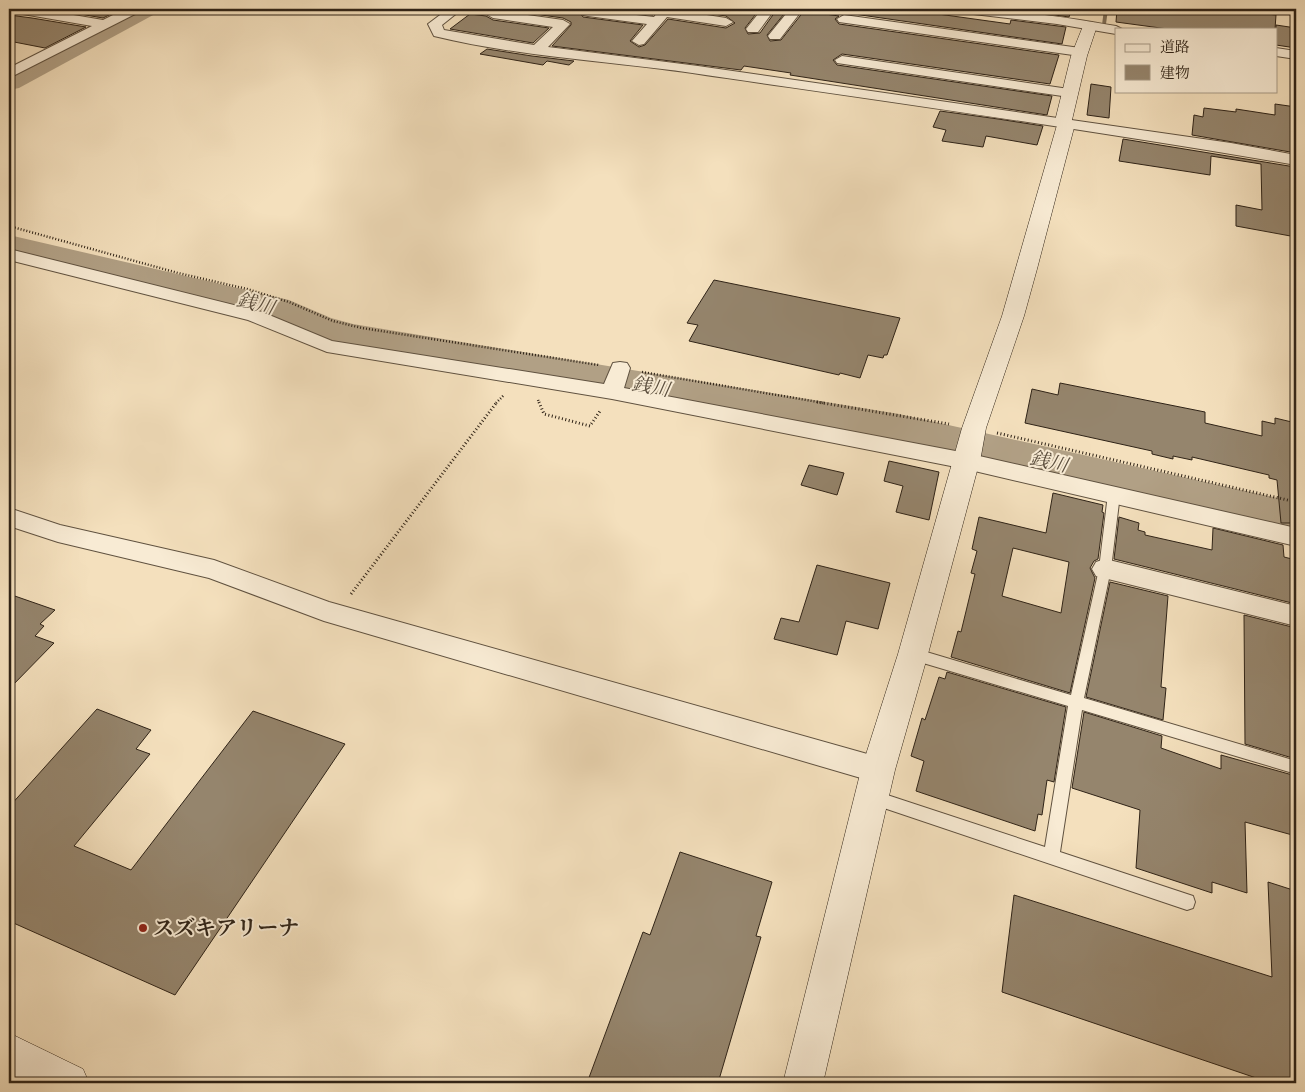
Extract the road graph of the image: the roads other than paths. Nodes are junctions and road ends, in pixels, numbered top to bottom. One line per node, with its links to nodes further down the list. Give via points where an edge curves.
1 (17, 9): 17 (street)
2 (134, 9): 17 (street)
3 (456, 9): 23 (street, via 435,24 439,33)
4 (770, 9): 19 (street)
5 (796, 9): 21 (street)
6 (965, 9): 8 (street)
7 (1278, 9): 9 (street)
8 (984, 10): 14 (street)
9 (1296, 11)
10 (588, 12): 13 (street)
11 (519, 13): 12 (street); 23 (street, via 563,24)
12 (493, 14)
13 (663, 14): 16 (street); 22 (street)
14 (1058, 14): 18 (street)
15 (844, 19): 24 (street)
16 (726, 22)
17 (105, 24): 28 (street)
18 (1090, 26): 20 (street); 24 (street)
19 (753, 29)
20 (1115, 30)
21 (775, 36)
22 (639, 41)
23 (538, 49): 33 (street)
24 (1080, 52): 32 (street)
25 (1278, 52): 27 (street)
26 (17, 54): 28 (street)
27 (1296, 55)
28 (40, 58): 30 (street)
29 (842, 60): 32 (street)
30 (10, 74): 31 (street)
31 (29, 77)
32 (1069, 93): 33 (street, via 1063,121)
33 (1066, 124): 34 (street, via 1242,148); 36 (street, via 1019,297)
34 (1296, 160)
35 (9, 255): 36 (street, via 255,316 327,346 616,379)
36 (969, 449): 37 (street); 42 (street)
37 (1114, 494): 39 (street); 40 (lane)
38 (9, 517): 45 (street, via 58,533 214,570 333,614)
39 (1296, 537)
40 (1105, 569): 41 (street); 43 (lane)
41 (1296, 616)
42 (913, 654): 43 (lane); 45 (street)
43 (1076, 702): 44 (lane); 46 (lane)
44 (1296, 766)
45 (875, 783): 46 (lane); 50 (street)
46 (1051, 856): 47 (lane)
47 (1187, 902)
48 (9, 1053): 49 (street)
49 (69, 1083)
50 (802, 1083)

